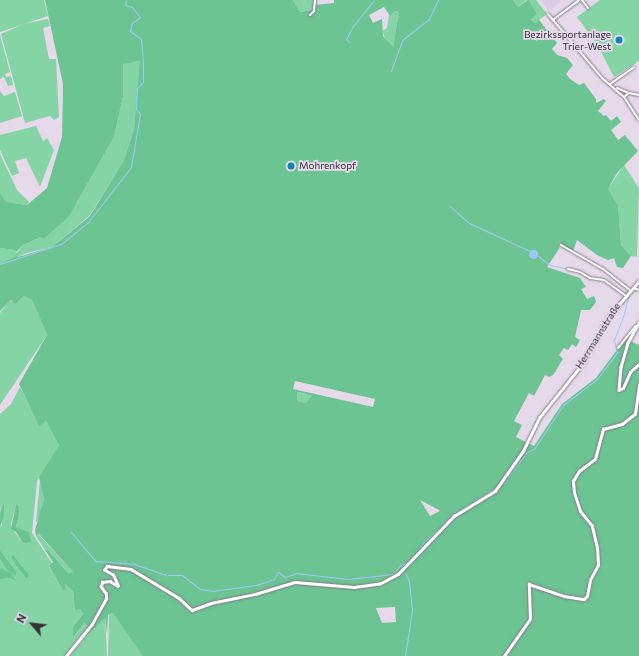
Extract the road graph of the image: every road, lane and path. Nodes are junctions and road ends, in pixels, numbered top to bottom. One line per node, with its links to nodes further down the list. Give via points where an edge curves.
1 (316, 0): 4 (street, via 314,11)
2 (579, 0): 3 (street); 6 (street)
3 (588, 8)
4 (310, 14)
5 (548, 14): 6 (street)
6 (554, 19): 8 (street, via 602,78)
7 (634, 67): 8 (street, via 614,78)
8 (610, 84): 9 (street)
9 (615, 88): 10 (street); 12 (street)
10 (628, 93): 11 (street); 12 (street)
11 (639, 95)
12 (624, 97): 13 (street)
13 (639, 120)
14 (561, 245): 18 (street, via 602,269)
15 (568, 269): 20 (street, via 590,278 604,280)
16 (639, 281): 17 (street)
17 (634, 288): 18 (street, Herrmannstraße); 19 (street)
18 (630, 290): 20 (street, Herrmannstraße)
19 (639, 290)
20 (625, 295): 26 (street, Herrmannstraße, via 606,320 581,366 535,425 523,451 495,491 454,516 410,565 391,579 348,588 295,582 192,610 179,598 131,569 107,566 104,570 113,575 118,586 110,581 102,582 101,587 106,599 92,624)
21 (639, 323): 22 (street)
22 (636, 326): 23 (street); 24 (street, via 621,368 619,390 623,388 630,372)
23 (618, 348)
24 (639, 364)
25 (639, 384): 27 (street, via 635,414 622,424 603,429 595,459 579,471 573,481 580,511 592,526 597,548 598,566 590,580 588,596 584,599 564,596 533,584 528,585 530,618)
26 (66, 656)
27 (504, 656)

